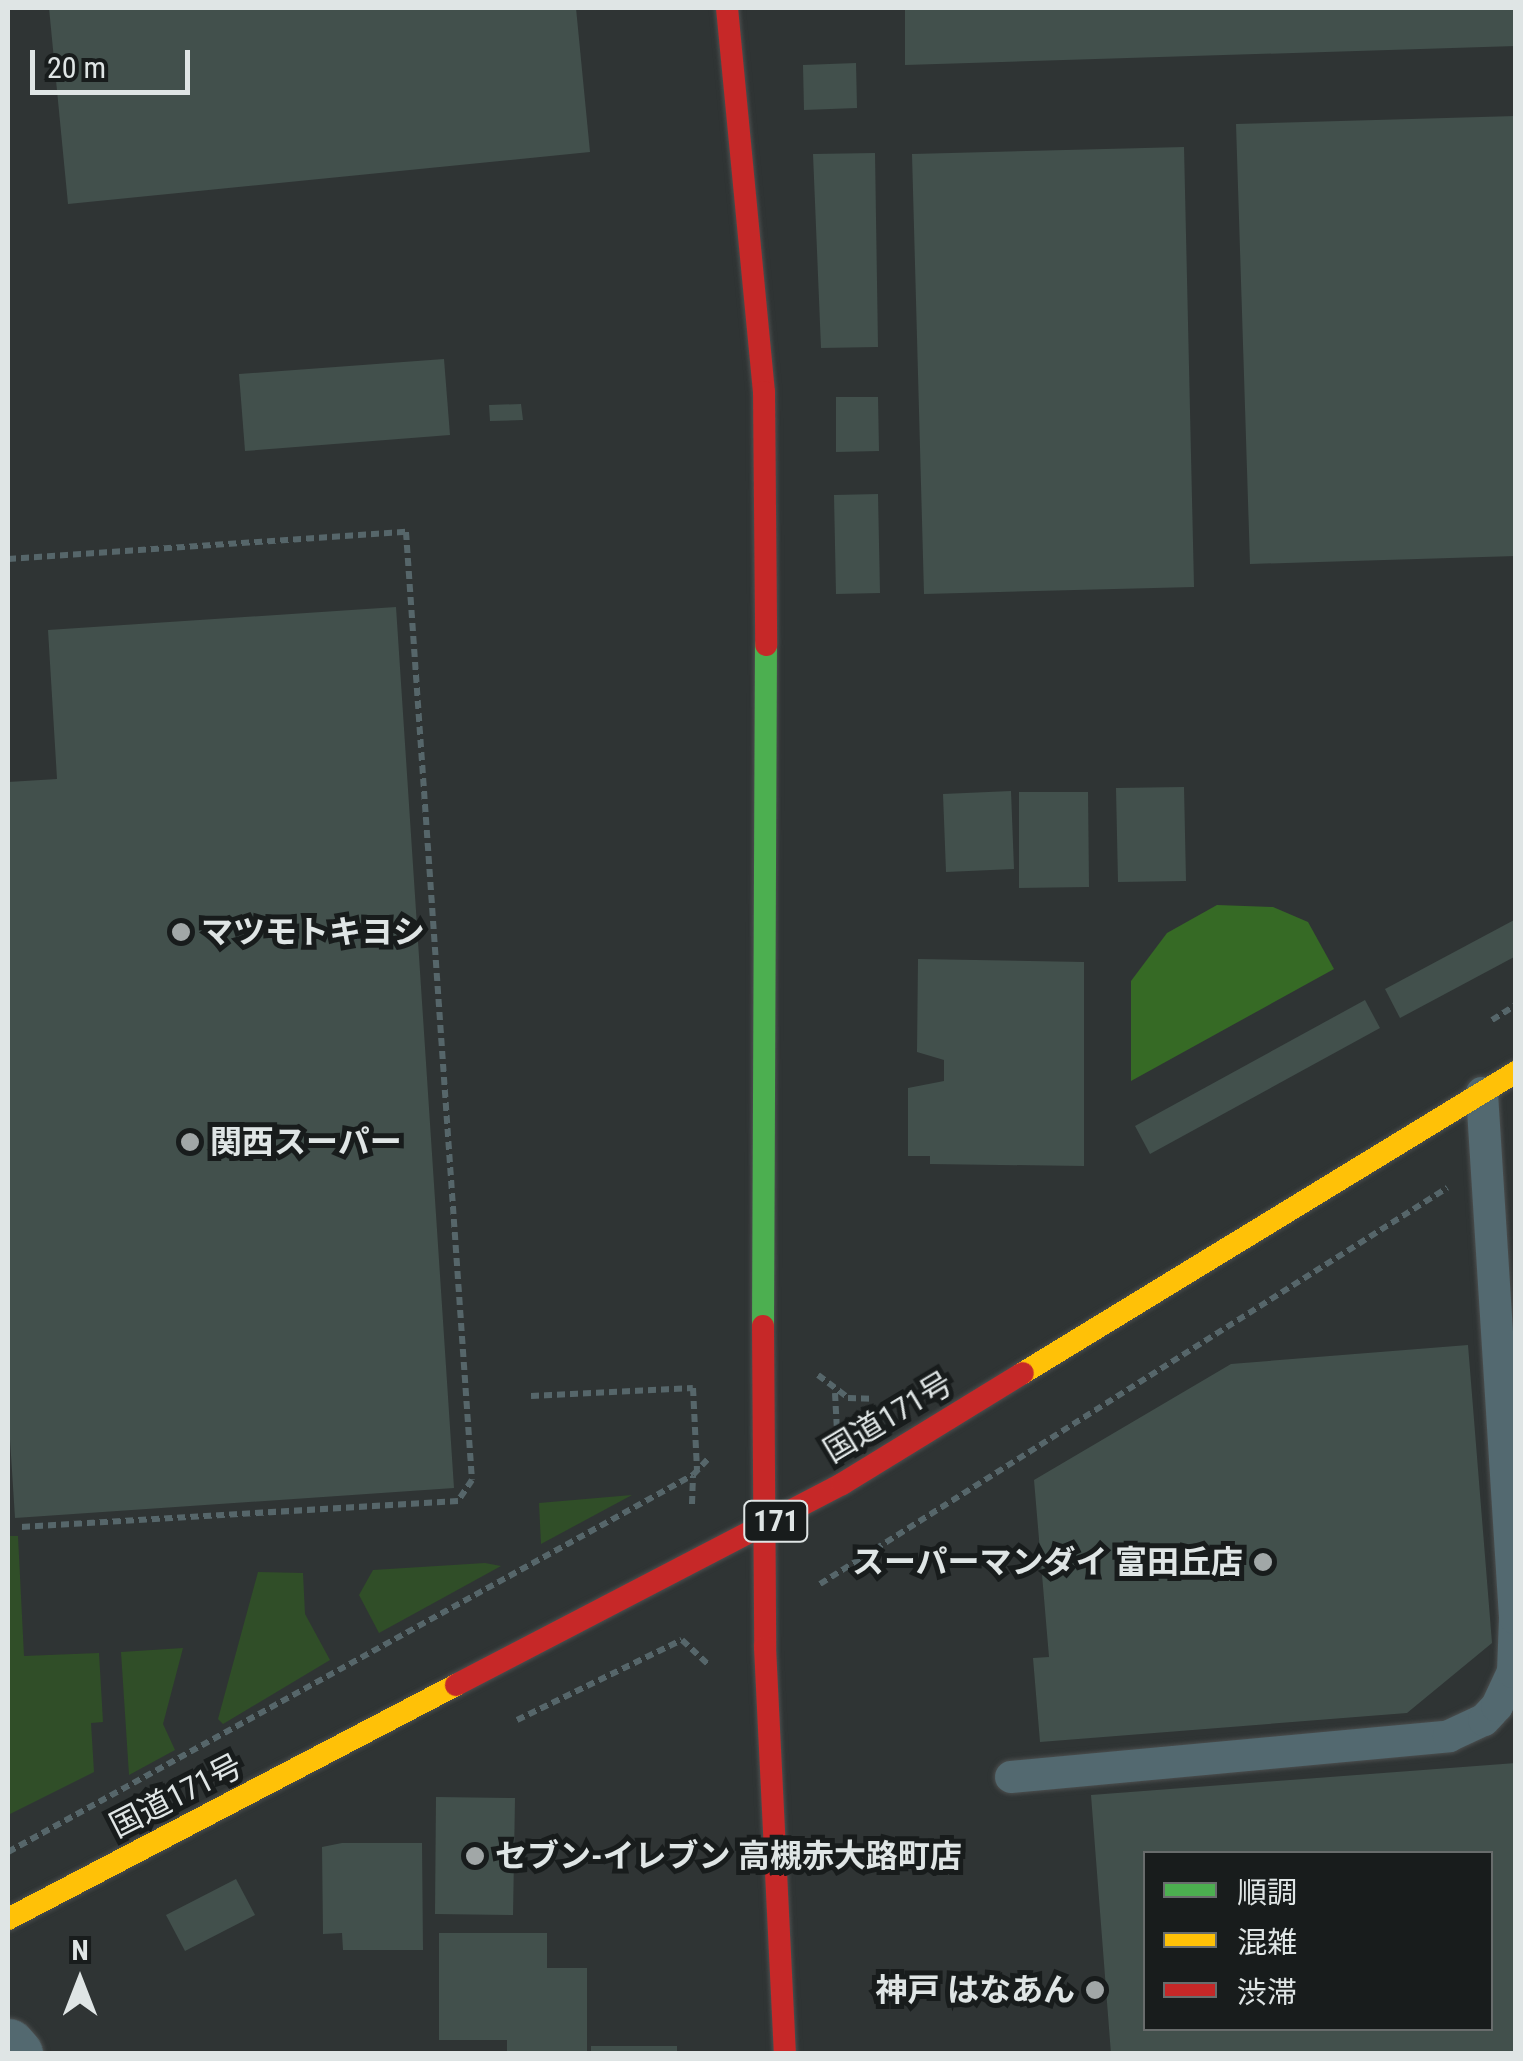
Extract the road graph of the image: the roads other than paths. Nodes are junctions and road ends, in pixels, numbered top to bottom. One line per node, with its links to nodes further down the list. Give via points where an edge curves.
1 (727, 8): 4 (main road, via 764,392 768,528 760,909)
2 (1516, 1072): 3 (main road, 国道171号 / 171)
3 (1482, 1093): 4 (main road, 国道171号 / 171); 5 (lane, via 1515,1618 1512,1672 1497,1706 1449,1736)
4 (765, 1527): 6 (main road, 国道171号 / 171); 9 (main road)
5 (1010, 1777)
6 (8, 1919)
7 (8, 2046): 8 (street)
8 (15, 2054)
9 (785, 2054)

